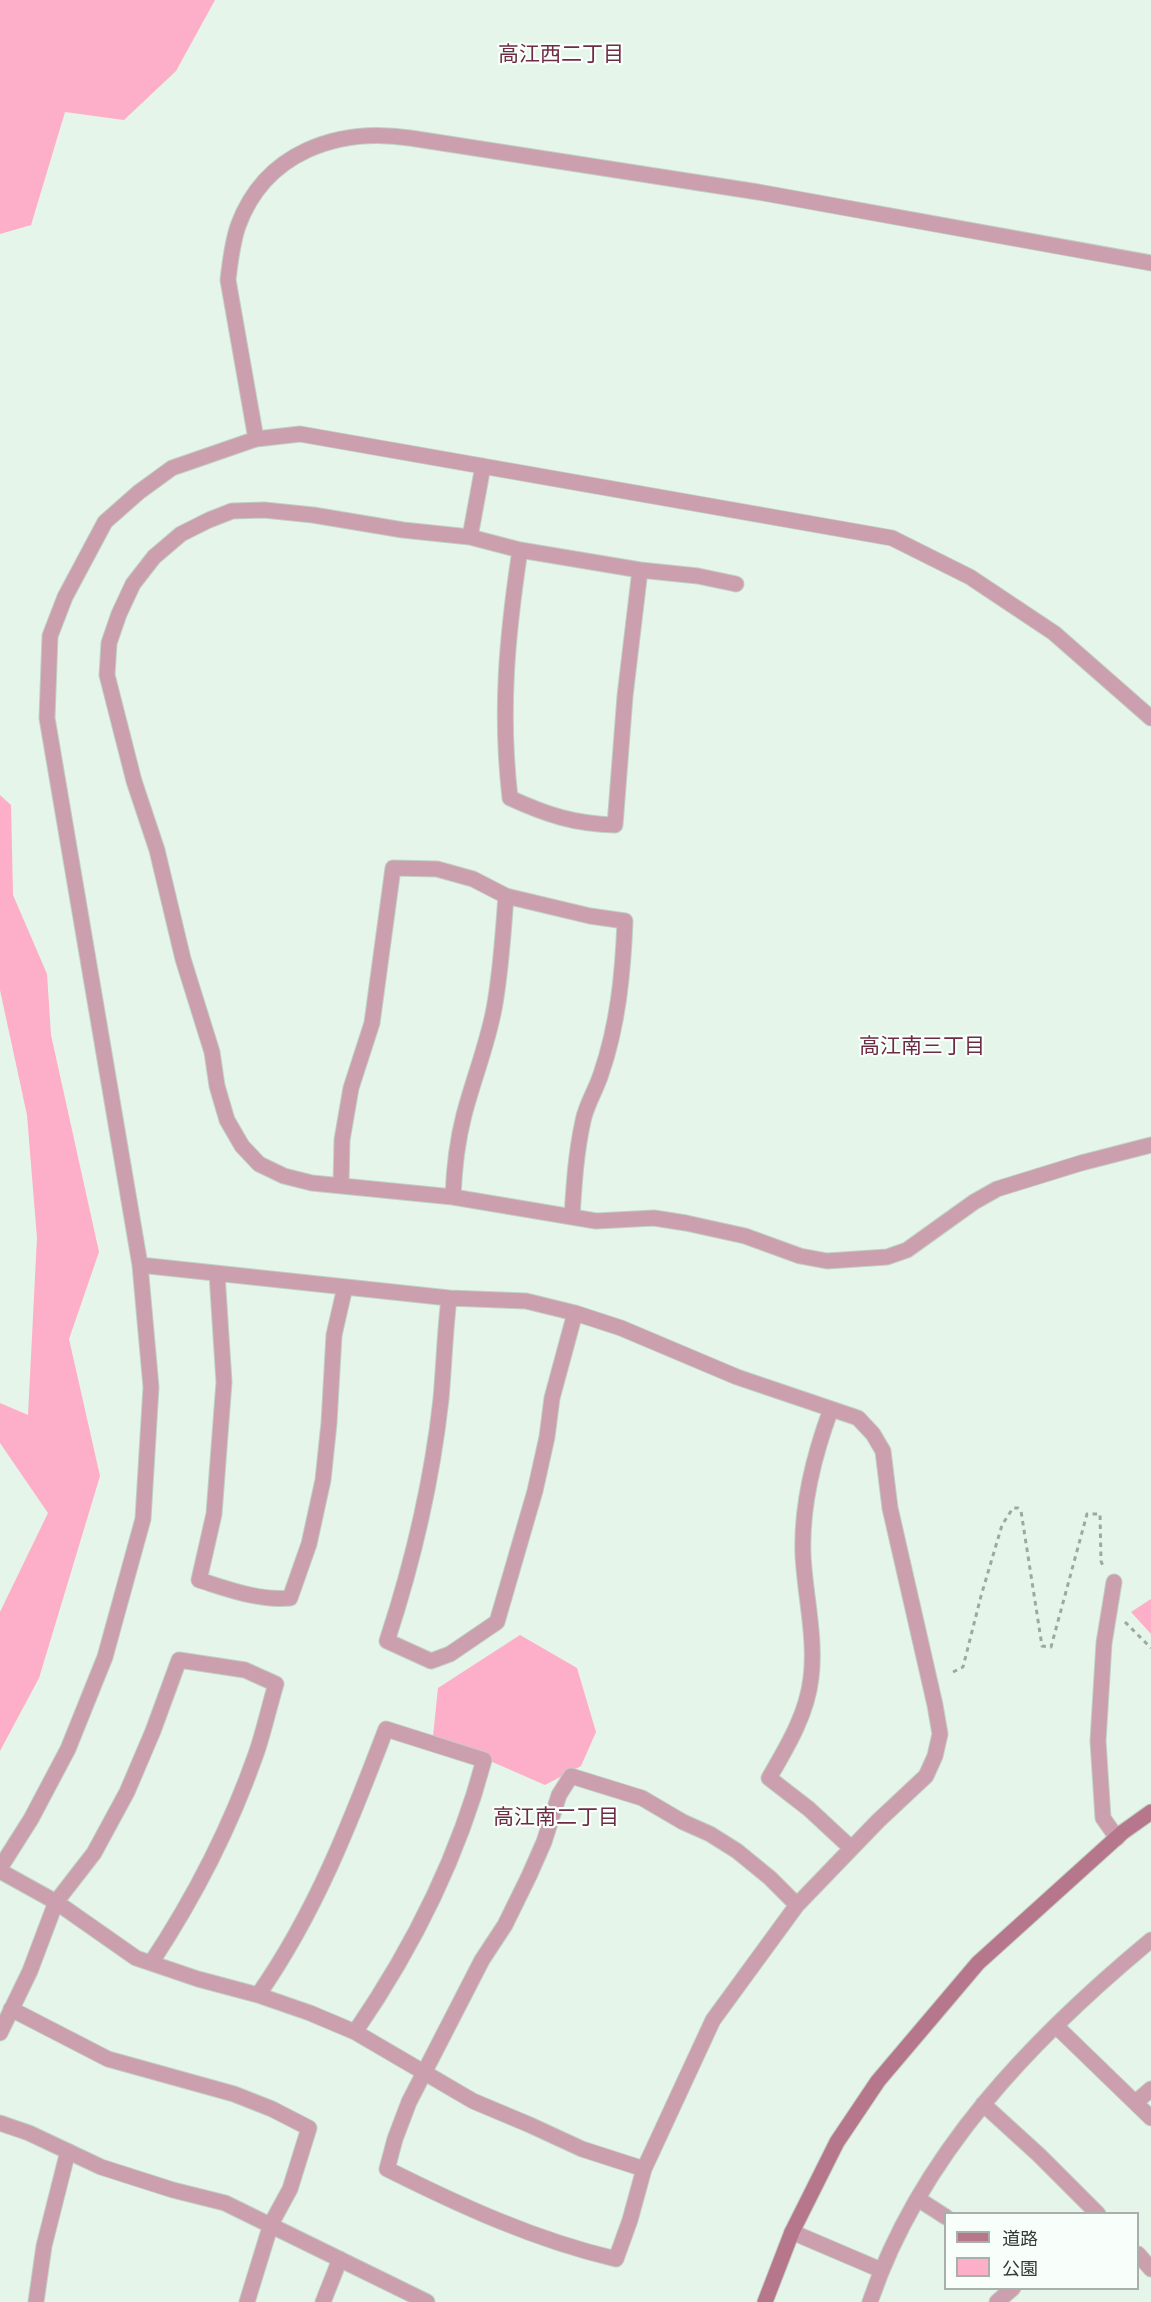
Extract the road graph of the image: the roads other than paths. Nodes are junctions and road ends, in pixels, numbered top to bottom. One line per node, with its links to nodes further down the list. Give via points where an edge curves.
1 (1151, 263): 2 (street, via 758,192 386,134 337,139 315,145 288,160 268,178 250,202 233,244 228,280)
2 (256, 439): 3 (street, via 300,434); 14 (street, via 172,468 105,522 65,597 50,636 47,718)
3 (483, 466): 4 (street); 8 (street, via 892,538 970,577 1054,633)
4 (470, 537): 5 (street); 11 (street, via 313,515 231,511 181,534 154,557 133,584 109,643 107,675 115,713 157,850 227,1120 242,1146 259,1164 284,1176)
5 (520, 550): 6 (street); 6 (street, via 509,618 504,694 510,798 543,814 574,822 615,825)
6 (640, 570): 7 (street)
7 (736, 584)
8 (1151, 718)
9 (506, 896): 11 (street, via 473,879 437,869 393,868 372,1023 351,1088 342,1140); 12 (street, via 494,1010 464,1115); 13 (street, via 625,921 624,971 616,1016 602,1074 583,1118 575,1160)
10 (1151, 1145): 13 (street, via 998,1190 974,1202 907,1250 886,1257 827,1261 686,1223 654,1218 596,1221)
11 (341, 1185): 12 (street)
12 (453, 1197): 13 (street)
13 (572, 1217)
14 (140, 1265): 15 (street); 24 (street, via 151,1387 143,1519 105,1657 68,1749)
15 (217, 1274): 16 (street); 16 (street, via 224,1382 214,1514 199,1580 272,1600 290,1598 309,1544 323,1480 334,1335)
16 (345, 1287): 17 (street)
17 (448, 1298): 18 (street, via 526,1301); 18 (street, via 441,1398 431,1467 403,1593 387,1641 431,1661 450,1654 497,1623 535,1491 552,1398)
18 (575, 1313): 19 (street, via 737,1377)
19 (831, 1409): 23 (street, via 815,1456 804,1523 811,1678 789,1743 769,1778); 23 (street, via 858,1418 883,1451 890,1508 940,1734 926,1776)
20 (1114, 1582): 22 (street, via 1104,1642 1098,1741 1103,1818)
21 (1151, 1812): 22 (street)
22 (1117, 1838): 46 (street, via 978,1963 878,2081 837,2142)
23 (851, 1848): 26 (street)
24 (0, 1869): 25 (street)
25 (56, 1902): 28 (street, via 136,1958); 28 (street, via 94,1852 127,1792 179,1660 245,1670 276,1684 256,1754 235,1806 206,1871); 30 (street)
26 (796, 1905): 34 (street, via 737,1851 711,1834 642,1798 571,1776 559,1795 530,1876); 41 (street, via 713,2020)
27 (1151, 1940): 31 (street)
28 (152, 1963): 29 (street)
29 (258, 1995): 33 (street); 33 (street, via 323,1883 386,1729 484,1760 471,1808 436,1894 383,1991)
30 (11, 2009): 32 (street); 45 (street, via 108,2059 234,2094 309,2128 290,2189)
31 (1056, 2026): 36 (street); 37 (street)
32 (0, 2032)
33 (355, 2032): 34 (street)
34 (425, 2073): 41 (street, via 473,2101 582,2149); 41 (street, via 394,2139 387,2169 495,2220 575,2250 616,2259)
35 (1151, 2089): 36 (street)
36 (1136, 2102): 38 (street)
37 (983, 2104): 42 (street, via 943,2156); 43 (street)
38 (1151, 2118)
39 (0, 2123): 40 (street)
40 (68, 2151): 45 (street, via 101,2167 225,2203); 52 (street, via 44,2246)
41 (644, 2169)
42 (918, 2199): 44 (street); 50 (street)
43 (1096, 2212)
44 (944, 2216)
45 (271, 2224): 48 (street); 53 (street)
46 (792, 2232): 50 (street); 56 (street)
47 (1139, 2256): 49 (street)
48 (340, 2259): 54 (street); 55 (street)
49 (1151, 2269)
50 (881, 2270): 57 (street)
51 (1012, 2290): 58 (street)
52 (36, 2302)
53 (247, 2302)
54 (323, 2302)
55 (427, 2302)
56 (765, 2302)
57 (870, 2302)
58 (997, 2302)

